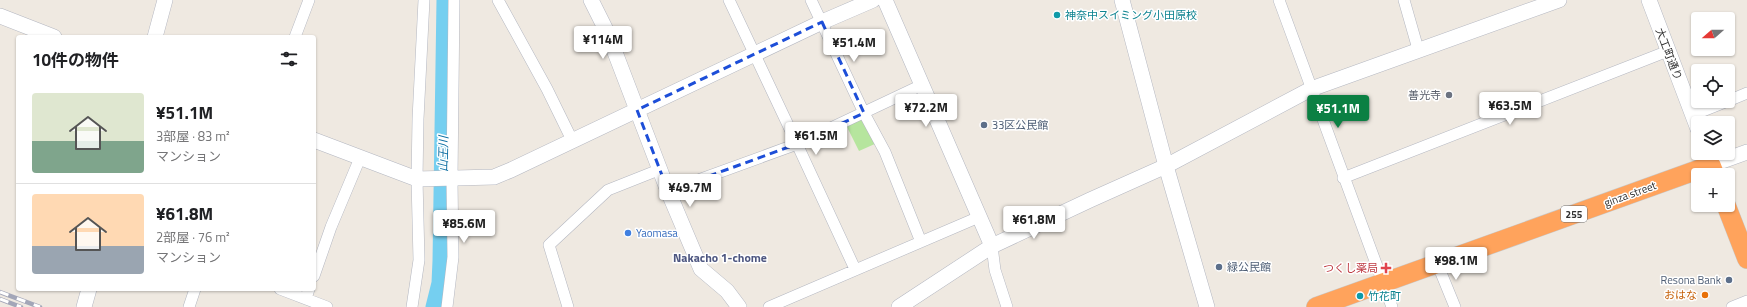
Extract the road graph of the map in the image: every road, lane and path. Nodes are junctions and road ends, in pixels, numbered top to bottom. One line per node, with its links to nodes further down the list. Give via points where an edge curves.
1 (165, 0): 19 (street)
2 (309, 0): 20 (street)
3 (424, 0): 41 (street)
4 (454, 0): 42 (street)
5 (498, 0): 32 (street)
6 (591, 0): 29 (street, via 608,34)
7 (729, 0): 23 (street)
8 (811, 0): 17 (street)
9 (873, 0): 17 (street)
10 (885, 0): 24 (street)
11 (1122, 0): 38 (street)
12 (1278, 0): 25 (street)
13 (1404, 0): 21 (street)
14 (1559, 0): 21 (street)
15 (1649, 0): 22 (street, 大工町通り)
16 (0, 16): 18 (street)
17 (822, 22): 23 (street); 30 (street)
18 (49, 35)
19 (156, 35)
20 (296, 35)
21 (1418, 49): 25 (street)
22 (1668, 51): 31 (street, 大工町通り); 40 (street)
23 (755, 54): 29 (street); 34 (street)
24 (922, 85): 30 (street); 45 (street)
25 (1311, 88): 38 (street); 40 (street)
26 (1747, 93): 27 (street)
27 (1735, 98)
28 (1710, 108): 31 (street)
29 (636, 110): 32 (street); 39 (street)
30 (864, 113): 34 (street); 46 (street, via 885,152)
31 (1693, 115)
32 (572, 140): 42 (street, via 494,177)
33 (316, 141): 36 (street)
34 (798, 144): 43 (street); 50 (street)
35 (1747, 152): 37 (street)
36 (360, 158): 41 (street); 51 (street)
37 (1711, 164): 49 (highway, ginza street / 255)
38 (1166, 166): 47 (street); 68 (street)
39 (661, 169): 43 (street); 63 (street, via 608,190 549,244)
40 (1343, 178): 52 (street)
41 (417, 179): 42 (street); 61 (street, via 419,260)
42 (452, 179): 62 (street, via 453,257)
43 (668, 191): 64 (street, via 701,269 728,291)
44 (1729, 212): 48 (highway)
45 (979, 217): 46 (street); 47 (street)
46 (921, 242): 50 (street)
47 (992, 246): 66 (street); 67 (street)
48 (1747, 259)
49 (1437, 263): 52 (highway, 255); 71 (street)
50 (854, 269): 65 (street)
51 (316, 270)
52 (1384, 283): 69 (highway, 255); 70 (street)
53 (88, 291): 58 (street)
54 (195, 291): 59 (street)
55 (291, 291): 56 (street)
56 (308, 294): 60 (street)
57 (1747, 301): 72 (street)
58 (84, 307)
59 (188, 307)
60 (327, 307)
61 (412, 307)
62 (447, 307)
63 (568, 307)
64 (739, 307)
65 (769, 307)
66 (899, 307)
67 (1007, 307)
68 (1207, 307)
69 (1316, 307)
70 (1392, 307)
71 (1455, 307)
72 (1732, 307)

